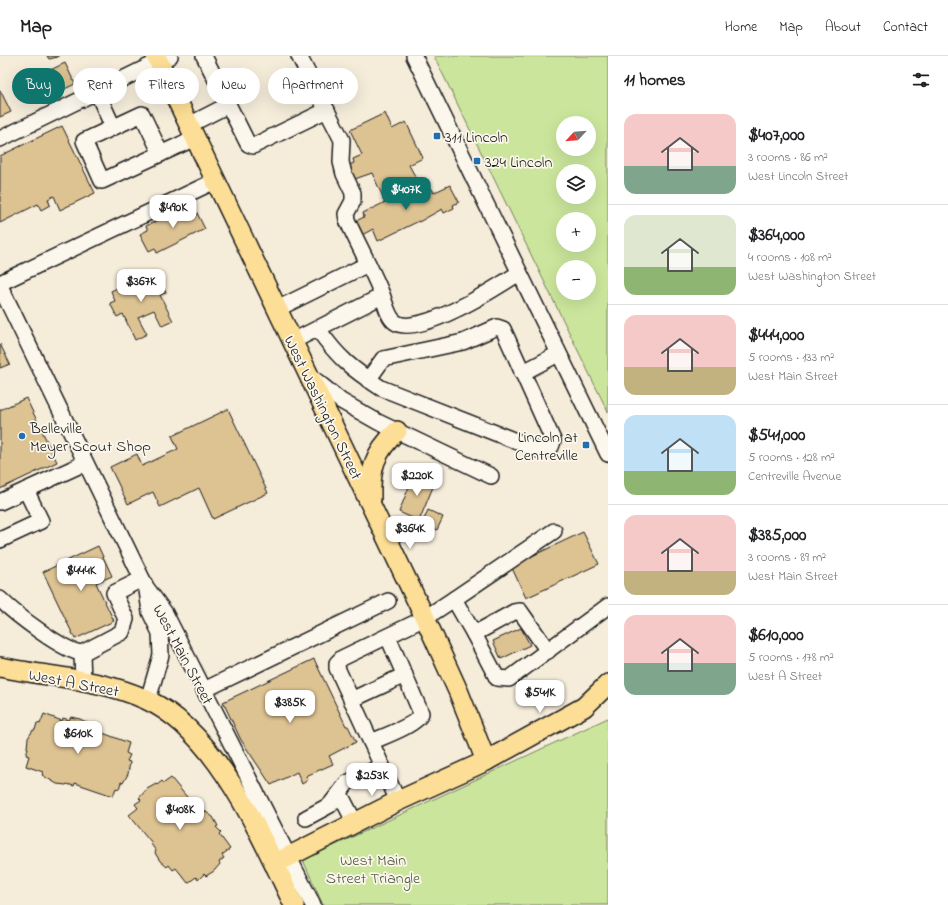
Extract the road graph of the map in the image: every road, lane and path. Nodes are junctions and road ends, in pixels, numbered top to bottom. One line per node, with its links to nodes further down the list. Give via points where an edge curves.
1 (204, 56): 8 (street)
2 (299, 56): 9 (street)
3 (414, 56): 16 (street)
4 (161, 58): 5 (street); 11 (main road, West Washington Street)
5 (127, 76)
6 (73, 104): 12 (street)
7 (102, 104): 10 (street)
8 (228, 105): 9 (street, via 248,144 253,146); 11 (street)
9 (327, 110): 15 (street, via 342,140 341,162 353,193 346,214 347,220)
10 (113, 127): 13 (street, via 142,114); 13 (street, via 84,141 102,181)
11 (192, 132): 13 (street); 14 (main road, West Washington Street)
12 (0, 139)
13 (161, 154)
14 (215, 180): 17 (street); 20 (main road, West Washington Street)
15 (368, 264): 19 (street); 20 (street)
16 (519, 273): 19 (street, via 453,312 405,326 395,322); 23 (street)
17 (0, 283)
18 (0, 286): 29 (street)
19 (382, 296): 21 (street)
20 (277, 309): 22 (main road, West Washington Street)
21 (318, 329): 22 (street); 26 (street, via 332,350)
22 (292, 341): 25 (main road, West Washington Street)
23 (558, 354): 24 (street); 28 (street)
24 (522, 373): 26 (street, via 503,329 497,328 463,342 383,359); 26 (street, via 554,440 547,451 513,441 381,388)
25 (308, 374): 27 (street, via 341,401); 33 (main road, West Washington Street)
26 (368, 380)
27 (397, 431): 30 (street); 33 (main road, via 384,443 374,461 371,477)
28 (608, 454)
29 (85, 463): 31 (street); 36 (street)
30 (491, 476)
31 (26, 490): 32 (street); 35 (street, via 41,521)
32 (0, 502)
33 (372, 505): 41 (main road, West Washington Street)
34 (554, 531): 37 (street)
35 (0, 540)
36 (144, 583): 45 (street, via 114,593 126,619 122,632); 50 (street, West Main Street, via 165,613); 51 (street, West Main Street, via 150,612 160,633 161,655)
37 (454, 599): 41 (street); 42 (street)
38 (0, 600): 45 (street, via 56,640)
39 (388, 601): 50 (street)
40 (608, 606): 44 (street)
41 (425, 618): 43 (street); 54 (main road, West Washington Street, via 459,692)
42 (474, 634): 44 (street, via 520,611); 44 (street, via 497,678 509,679)
43 (388, 637): 47 (street); 52 (street, via 342,658 337,663)
44 (548, 651)
45 (82, 653): 48 (street)
46 (0, 667): 48 (main road, West A Street)
47 (405, 675): 52 (street); 53 (street, via 421,716 414,722)
48 (83, 682): 51 (main road, West A Street, via 120,690)
49 (608, 684): 54 (main road, via 584,708)
50 (204, 690): 60 (street, West Main Street)
51 (148, 700): 60 (main road, West Main Street, via 191,731 213,757)
52 (352, 700): 53 (street)
53 (371, 742): 55 (street)
54 (486, 761): 57 (main road)
55 (382, 766): 56 (street, via 347,783); 57 (street)
56 (340, 794): 58 (street, via 330,805); 59 (street)
57 (398, 802): 59 (main road)
58 (306, 818)
59 (355, 823): 60 (main road)
60 (281, 860): 61 (main road, West Main Street); 62 (street, West Main Street)
61 (294, 905)
62 (313, 905)

